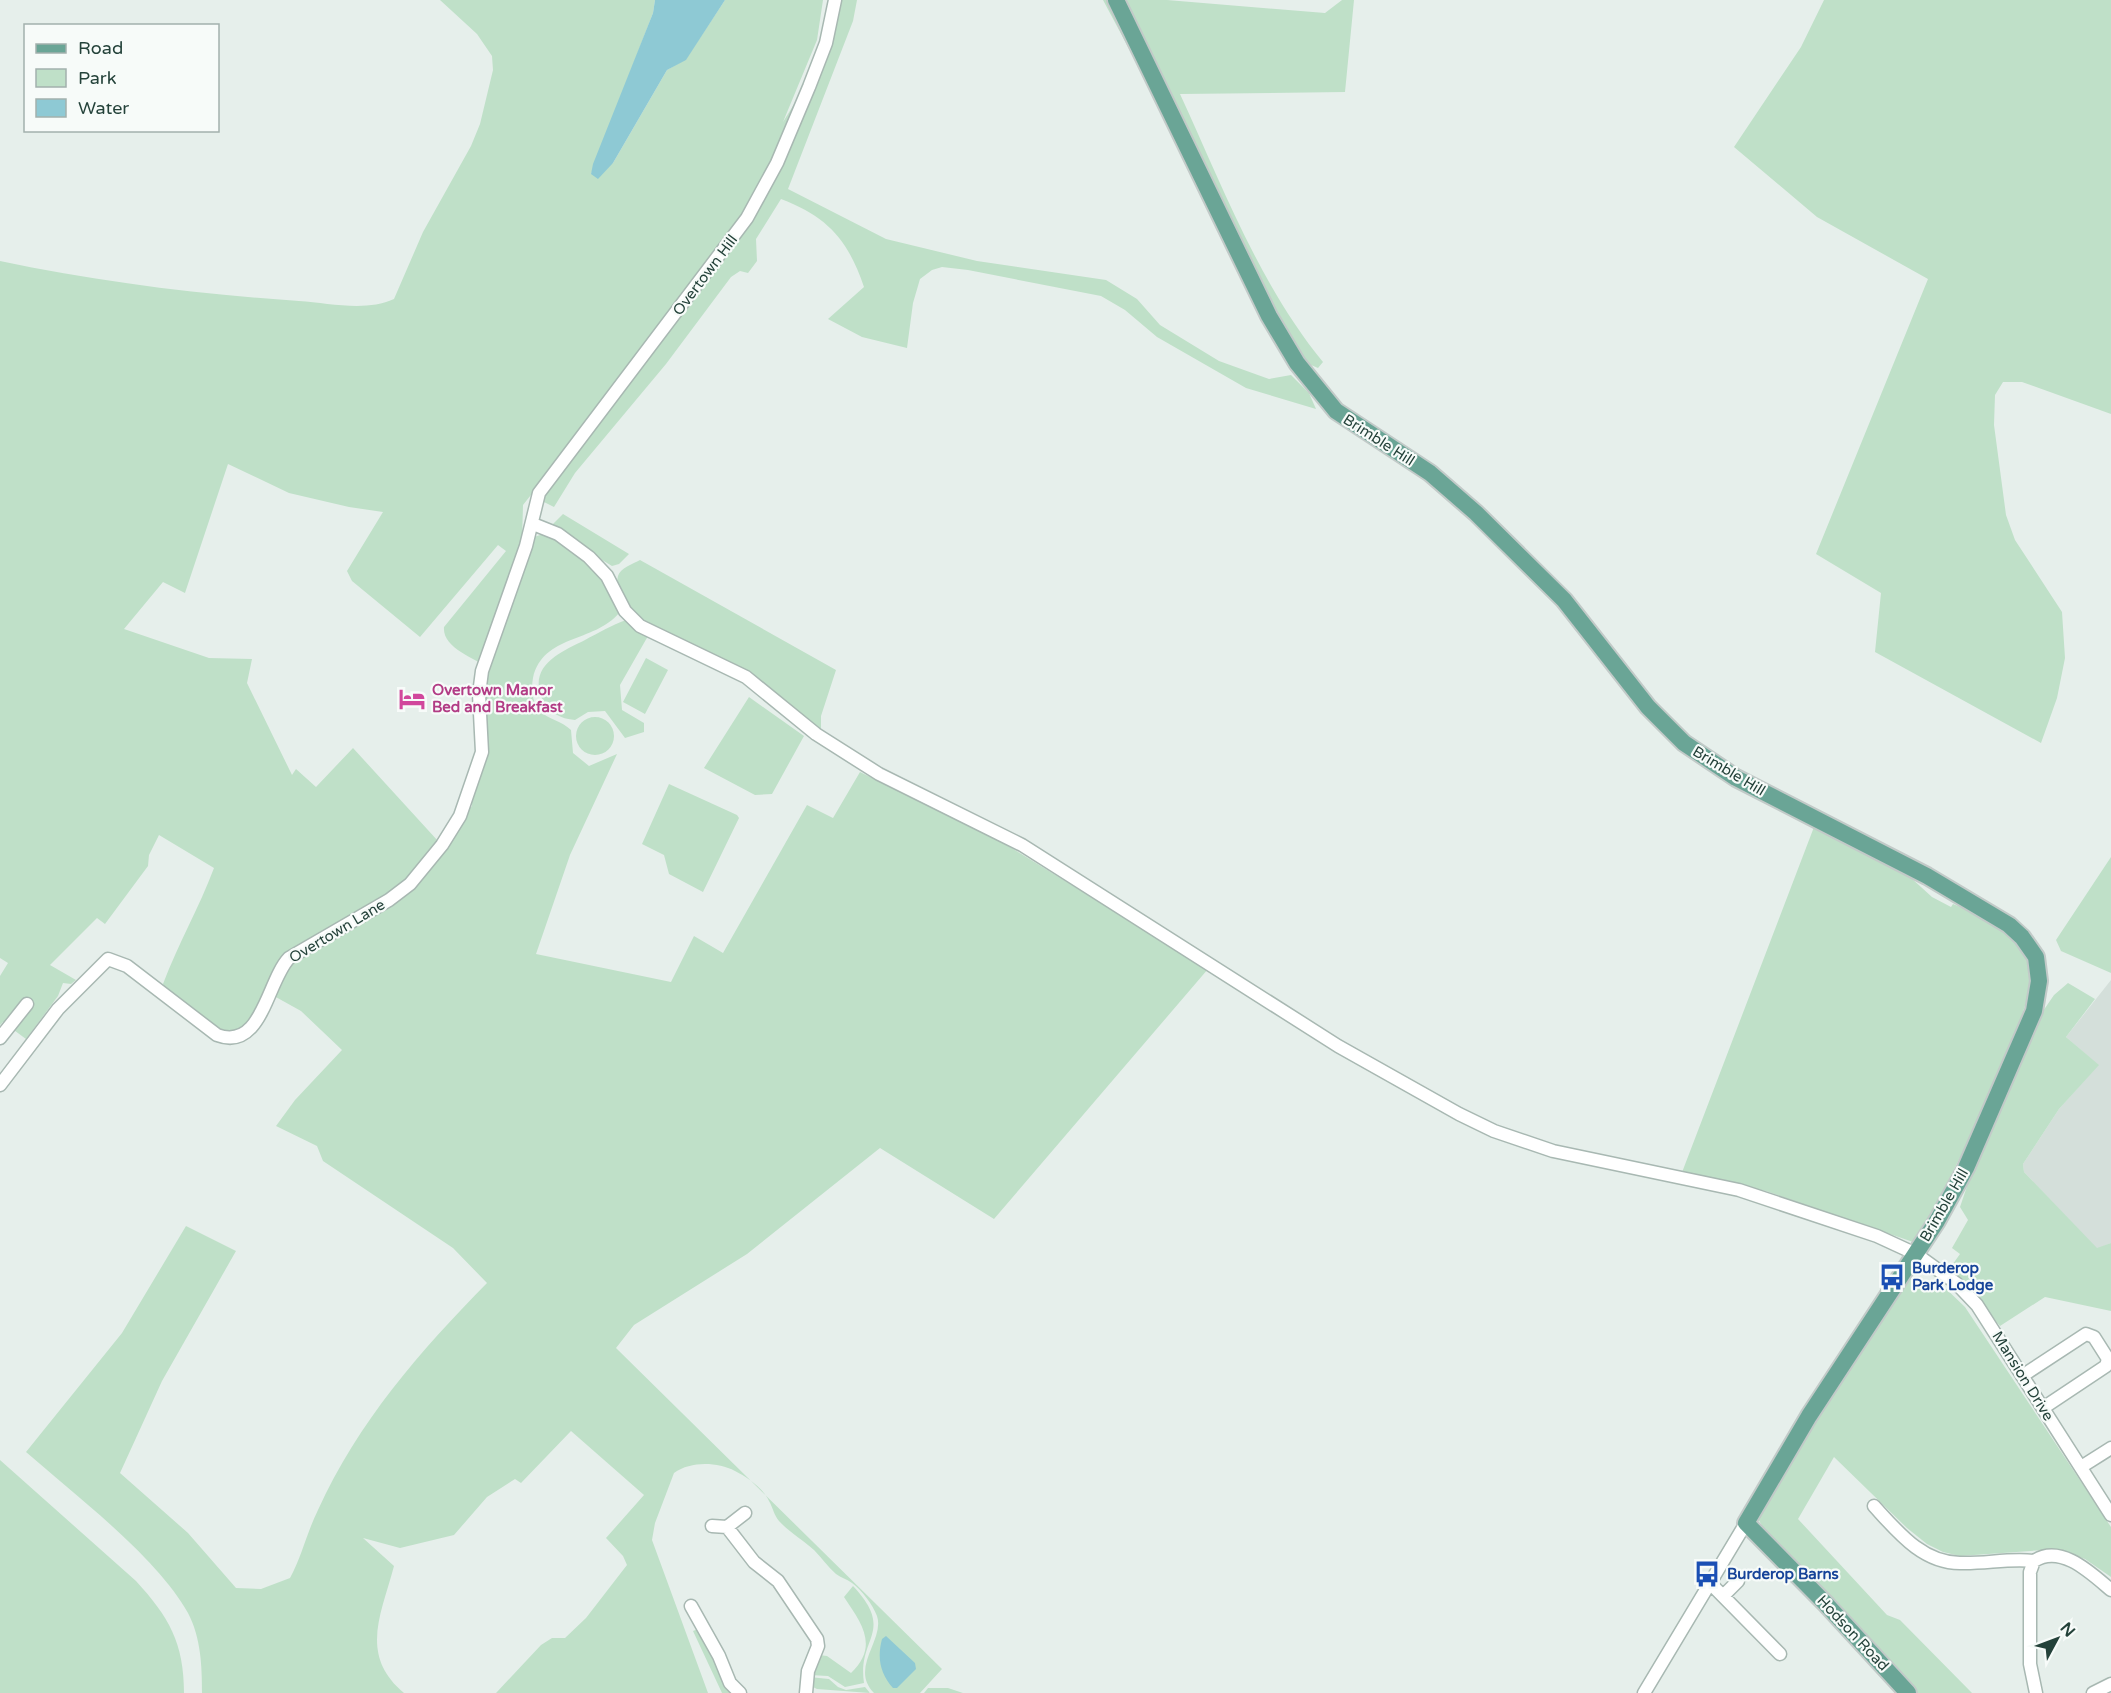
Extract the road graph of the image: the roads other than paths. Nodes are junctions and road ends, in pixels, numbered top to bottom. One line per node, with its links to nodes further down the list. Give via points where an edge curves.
1 (835, 0): 3 (street, Overtown Hill, via 816,69 787,143 758,201 718,260 544,485)
2 (1116, 0): 7 (main road, Brimble Hill, via 1269,316 1297,363 1336,411 1430,473 1476,513 1564,600 1648,707 1692,749 1746,783 1985,909 2031,949 2039,981 2028,1027 1966,1168)
3 (533, 524): 6 (street, Overtown Lane, via 482,671 482,752 474,781 456,823 419,875 388,900 289,958 279,971 256,1023 237,1038 210,1032 113,959 104,961 51,1017); 7 (street, Mansion Drive, via 552,531 590,557 640,626 746,677 808,728 879,774 1022,845 1338,1046 1460,1114 1494,1131 1553,1151 1775,1200)
4 (27, 1004): 5 (street)
5 (0, 1038)
6 (0, 1084)
7 (1916, 1254): 8 (street, Mansion Drive, via 1956,1283 1977,1305); 15 (main road, Brimble Hill, via 1809,1416)
8 (2022, 1376): 9 (street, Mansion Drive); 9 (street, via 2086,1334 2094,1337 2108,1359 2106,1366)
9 (2043, 1408): 11 (street, Mansion Drive)
10 (2111, 1448): 11 (street)
11 (2081, 1467): 14 (street, Mansion Drive)
12 (1874, 1506): 18 (street, via 1902,1536 1934,1558 1960,1563)
13 (745, 1514): 17 (street)
14 (2111, 1515)
15 (1746, 1523): 20 (street); 29 (main road, Hodson Road)
16 (712, 1526): 17 (street)
17 (727, 1527): 27 (street, via 754,1562 778,1581 818,1639)
18 (2034, 1561): 21 (street, via 2042,1557 2069,1559); 30 (street, via 2030,1572 2030,1664)
19 (1738, 1581): 22 (street)
20 (1710, 1584): 22 (street); 28 (street)
21 (2111, 1590)
22 (1724, 1595): 24 (street)
23 (691, 1605): 26 (street, via 729,1683)
24 (1780, 1654)
25 (2111, 1684): 31 (street)
26 (740, 1693)
27 (806, 1693)
28 (1644, 1693)
29 (1908, 1693)
30 (2037, 1693)
31 (2093, 1693)

